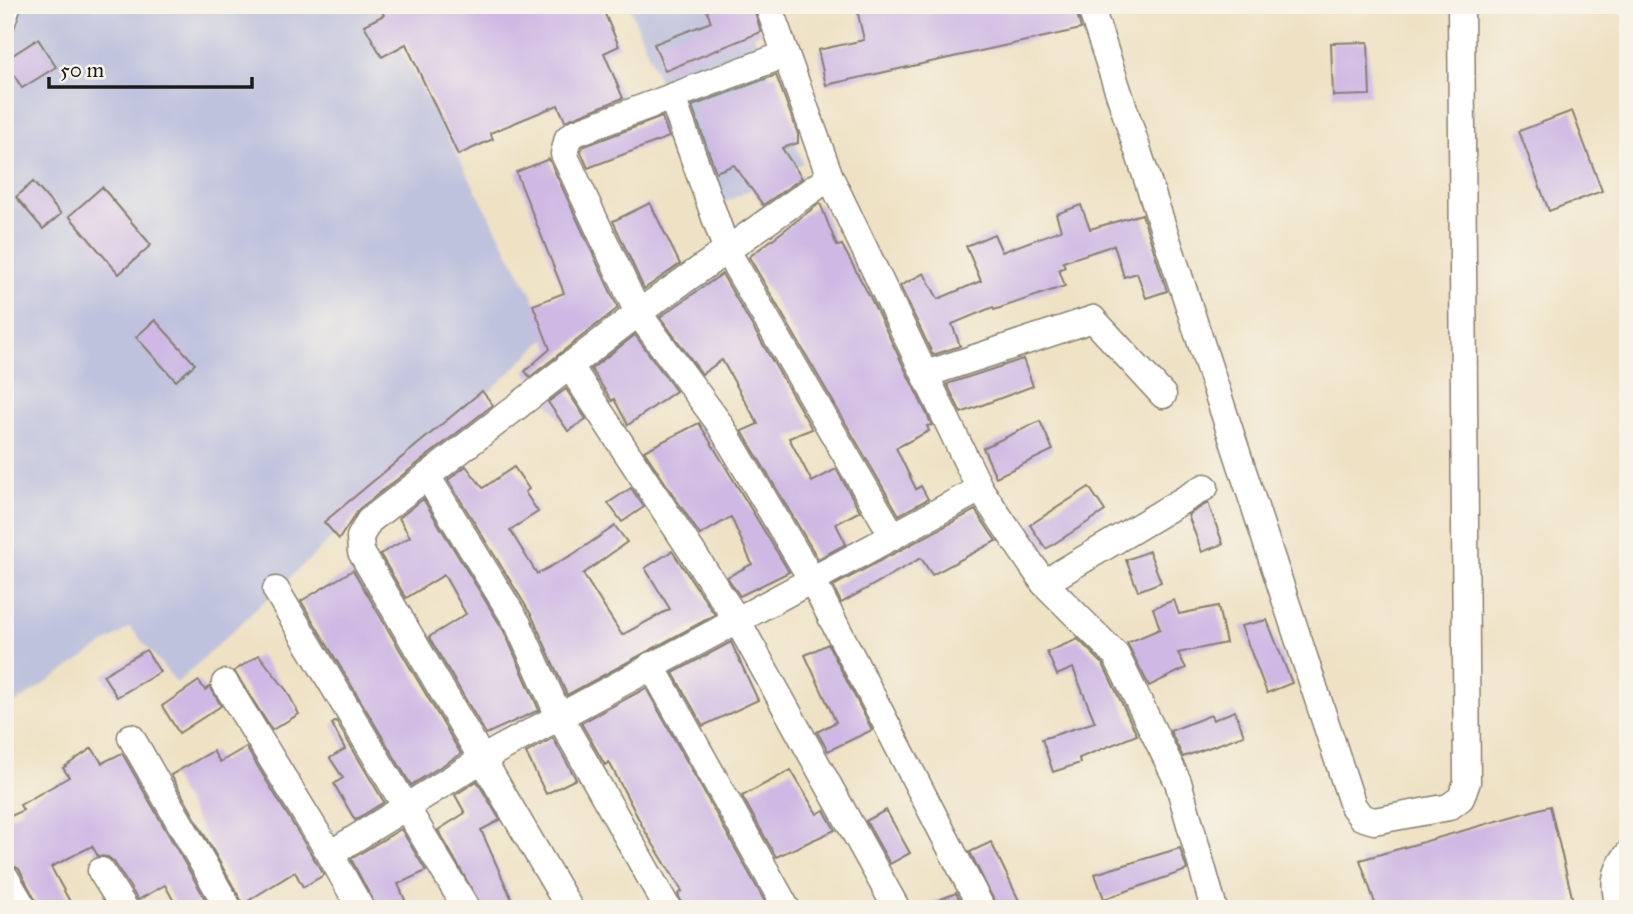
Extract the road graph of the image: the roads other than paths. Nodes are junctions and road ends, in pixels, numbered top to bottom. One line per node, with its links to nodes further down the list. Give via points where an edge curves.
1 (14, 5): 5 (lane)
2 (768, 5): 6 (street)
3 (1090, 5): 4 (street, via 1353,806 1361,817 1374,821 1449,807 1461,798 1467,782)
4 (1461, 5)
5 (5, 32)
6 (784, 55): 7 (street); 8 (street)
7 (672, 97): 9 (street); 10 (street, via 575,133 564,148 566,162)
8 (830, 177): 9 (street); 12 (street)
9 (727, 251): 10 (street); 17 (street)
10 (638, 313): 11 (street); 18 (street, via 719,423)
11 (569, 365): 14 (street); 21 (street)
12 (926, 374): 13 (street, via 1093,319); 16 (street)
13 (1163, 395)
14 (426, 476): 24 (street, via 518,624); 26 (street, via 369,522 360,537 361,552)
15 (1205, 487): 19 (street)
16 (981, 489): 17 (street); 19 (street)
17 (893, 536): 18 (street)
18 (812, 580): 21 (street); 41 (street)
19 (1044, 583): 42 (street, via 1116,655 1178,782)
20 (276, 590): 27 (street)
21 (737, 620): 22 (street); 40 (street)
22 (652, 665): 24 (street); 39 (street)
23 (225, 683): 28 (street)
24 (559, 716): 26 (street); 38 (street)
25 (131, 737): 34 (street)
26 (484, 759): 27 (street); 37 (street)
27 (407, 807): 28 (street); 36 (street)
28 (330, 854): 35 (street)
29 (1628, 854): 43 (street, via 1616,870 1614,891)
30 (101, 870): 33 (street)
31 (5, 877): 32 (street)
32 (24, 909)
33 (125, 909)
34 (229, 909)
35 (361, 909)
36 (467, 909)
37 (570, 909)
38 (668, 909)
39 (787, 909)
40 (897, 909)
41 (982, 909)
42 (1214, 909)
43 (1620, 909)

